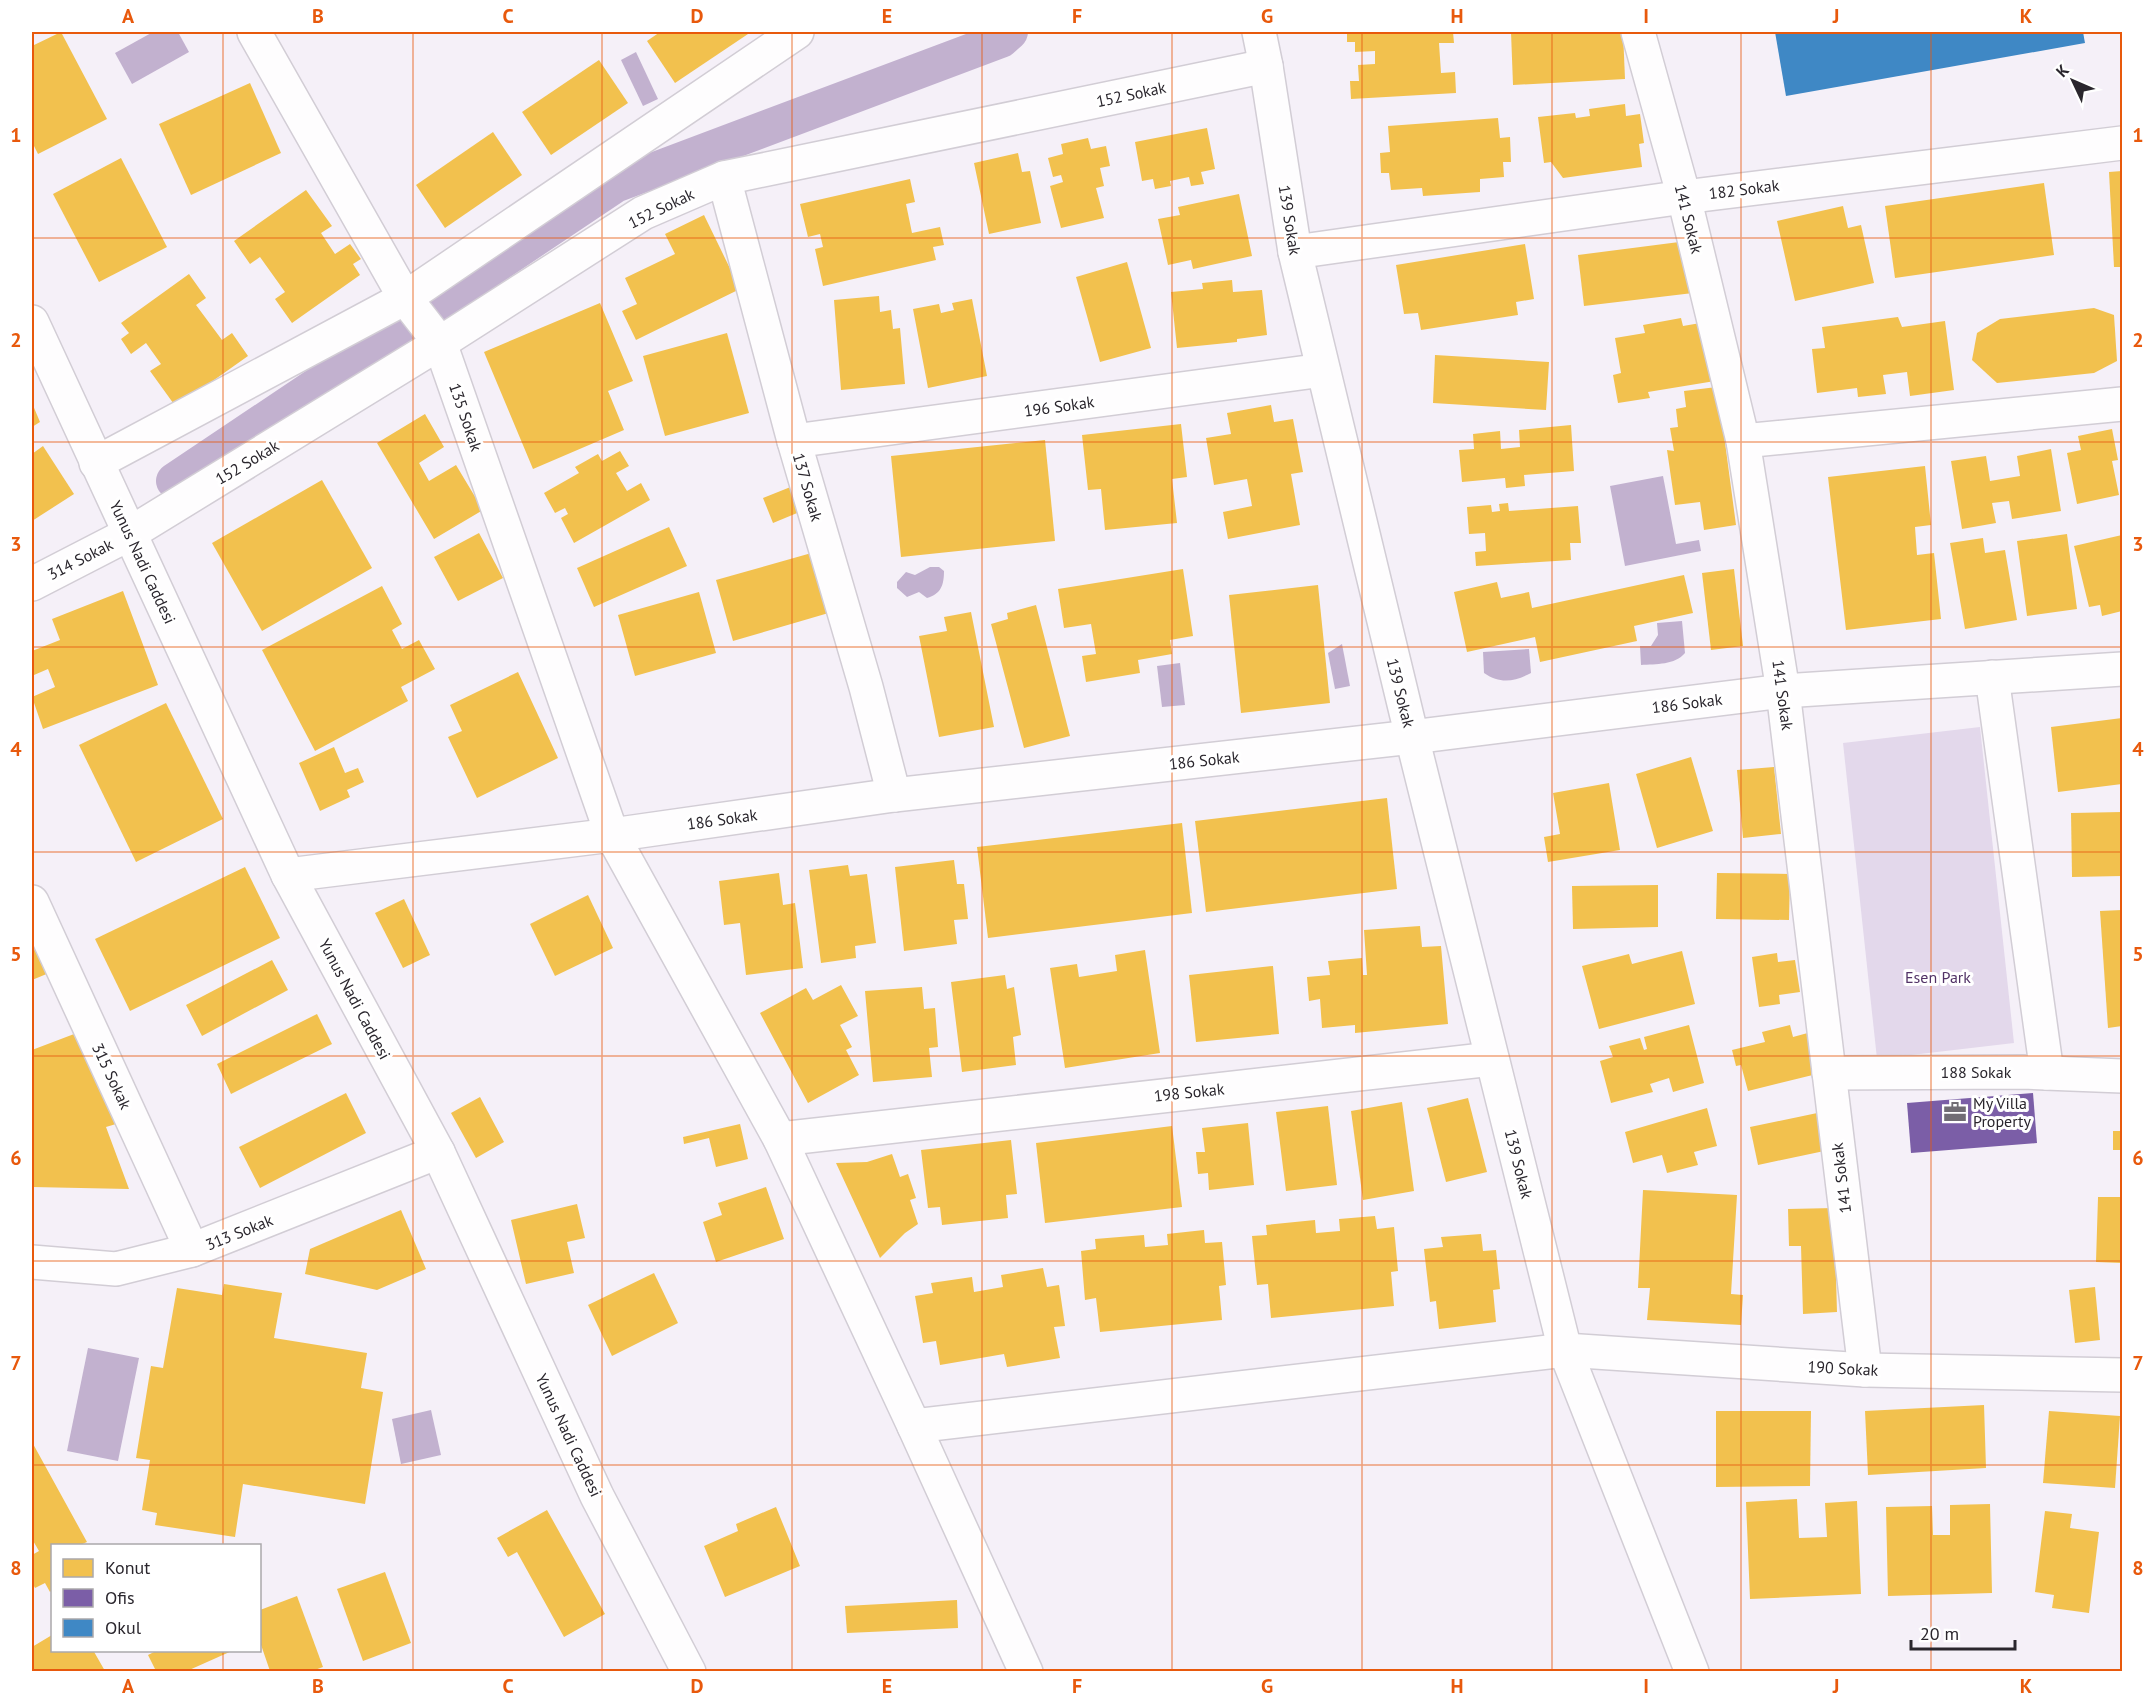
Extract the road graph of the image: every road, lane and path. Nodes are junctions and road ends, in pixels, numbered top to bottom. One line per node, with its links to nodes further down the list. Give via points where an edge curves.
1 (254, 32): 10 (street, 135 Sokak)
2 (797, 32): 10 (street, 152 Sokak)
3 (1259, 32): 5 (street, 139 Sokak)
4 (1638, 32): 8 (street, 141 Sokak)
5 (1266, 66): 7 (street, 152 Sokak); 9 (street, 139 Sokak)
6 (2122, 142): 8 (street, 182 Sokak)
7 (724, 178): 10 (street, 152 Sokak); 14 (street, 137 Sokak)
8 (1684, 196): 9 (street, 182 Sokak); 15 (street, 141 Sokak)
9 (1295, 252): 12 (street, 139 Sokak)
10 (421, 319): 16 (street, 152 Sokak); 17 (street, 152 Sokak); 24 (street, 135 Sokak)
11 (32, 322): 16 (street, Yunus Nadi Caddesi)
12 (1323, 370): 14 (street, 196 Sokak); 22 (street, 139 Sokak)
13 (2122, 404): 15 (street)
14 (794, 441): 23 (street, 137 Sokak)
15 (1743, 441): 21 (street, 141 Sokak)
16 (96, 463): 17 (street, Yunus Nadi Caddesi)
17 (129, 534): 18 (street, 314 Sokak); 25 (street, Yunus Nadi Caddesi)
18 (32, 584)
19 (2122, 669): 20 (street, 186 Sokak)
20 (1992, 677): 21 (street, 186 Sokak); 29 (street)
21 (1783, 691): 22 (street, 186 Sokak); 28 (street, 141 Sokak)
22 (1412, 737): 23 (street, 186 Sokak); 27 (street, 139 Sokak)
23 (894, 795): 24 (street, 186 Sokak)
24 (612, 835): 25 (street, 186 Sokak); 31 (street, 135 Sokak)
25 (288, 875): 32 (street, Yunus Nadi Caddesi)
26 (32, 902): 33 (street, 315 Sokak)
27 (1492, 1059): 31 (street, 198 Sokak); 35 (street, 139 Sokak)
28 (1829, 1072): 29 (street, 188 Sokak); 36 (street, 141 Sokak)
29 (2047, 1073): 30 (street, 188 Sokak)
30 (2122, 1076)
31 (780, 1139): 38 (street, 135 Sokak)
32 (438, 1152): 33 (street, 313 Sokak); 39 (street, Yunus Nadi Caddesi, via 597,1496)
33 (192, 1250): 34 (street, 313 Sokak, via 116,1269)
34 (32, 1262)
35 (1565, 1350): 36 (street, 190 Sokak); 38 (street, 190 Sokak); 41 (street, 139 Sokak)
36 (1865, 1370): 37 (street, 190 Sokak)
37 (2122, 1375)
38 (914, 1426): 40 (street, 135 Sokak)
39 (689, 1671)
40 (1026, 1671)
41 (1692, 1671)

